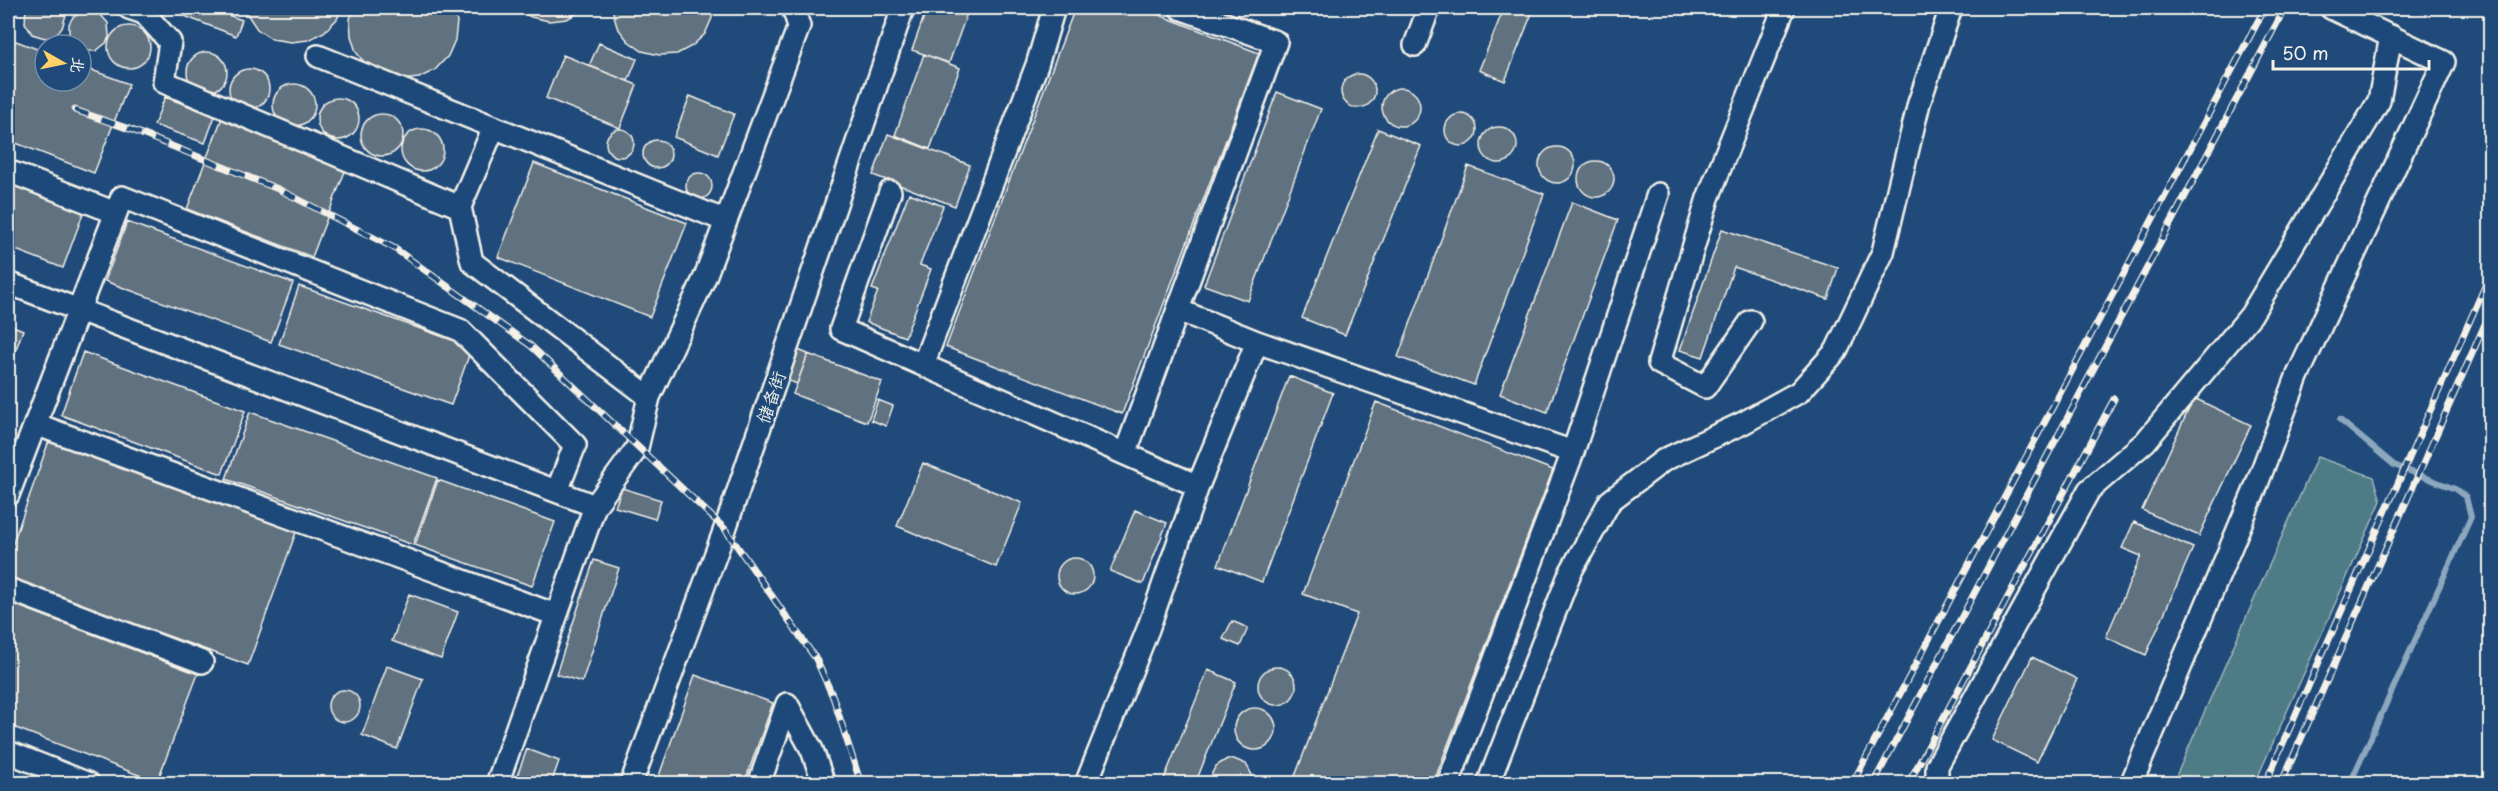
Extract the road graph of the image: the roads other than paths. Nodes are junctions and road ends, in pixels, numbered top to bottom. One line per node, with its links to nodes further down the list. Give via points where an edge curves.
1 (129, 8): 17 (street, via 144,13 170,42 164,82)
2 (793, 8): 19 (street, via 799,26)
3 (903, 8): 40 (street, 储备街, via 725,530)
4 (1054, 8): 25 (street, via 1037,65)
5 (1180, 8): 22 (street, via 1276,42)
6 (1429, 8): 11 (street)
7 (1784, 8): 23 (street, via 1708,198 1659,363 1705,387)
8 (1951, 8): 45 (street, via 1919,103 1884,252 1836,351 1799,392 1664,460 1610,501 1570,573)
9 (2331, 8): 10 (street)
10 (2391, 36): 46 (street, via 2379,101 2251,315 2145,442 2089,489 1937,766); 47 (street, via 2444,62 2297,377 2254,492)
11 (1415, 45)
12 (318, 56): 13 (street)
13 (494, 127): 17 (street); 19 (street)
14 (8, 171): 18 (street)
15 (890, 192): 25 (street, via 841,329)
16 (1658, 194): 28 (street)
17 (460, 207): 26 (street, via 472,262)
18 (116, 213): 21 (street); 32 (street, via 122,197 460,330 575,445)
19 (726, 221): 26 (street, via 705,277)
20 (8, 283): 21 (street)
21 (78, 310): 27 (street); 32 (street)
22 (1178, 310): 24 (street); 29 (street)
23 (1751, 321)
24 (1257, 342): 28 (street); 31 (street)
25 (923, 365): 29 (street)
26 (649, 397): 33 (street, via 637,448)
27 (35, 424): 30 (street); 35 (street)
28 (1573, 452): 44 (street)
29 (1125, 454): 31 (street)
30 (9, 486)
31 (1198, 486): 43 (street, via 1148,629)
32 (557, 491): 33 (street)
33 (595, 506): 35 (street)
34 (8, 589): 36 (street)
35 (556, 615): 39 (street)
36 (202, 662)
37 (8, 752): 38 (street)
38 (89, 783)
39 (497, 783)
40 (631, 783)
41 (759, 783): 42 (street, via 787,704 812,750)
42 (824, 783)
43 (1086, 783)
44 (1448, 783)
45 (1488, 783)
46 (1937, 783)
47 (2131, 783)

